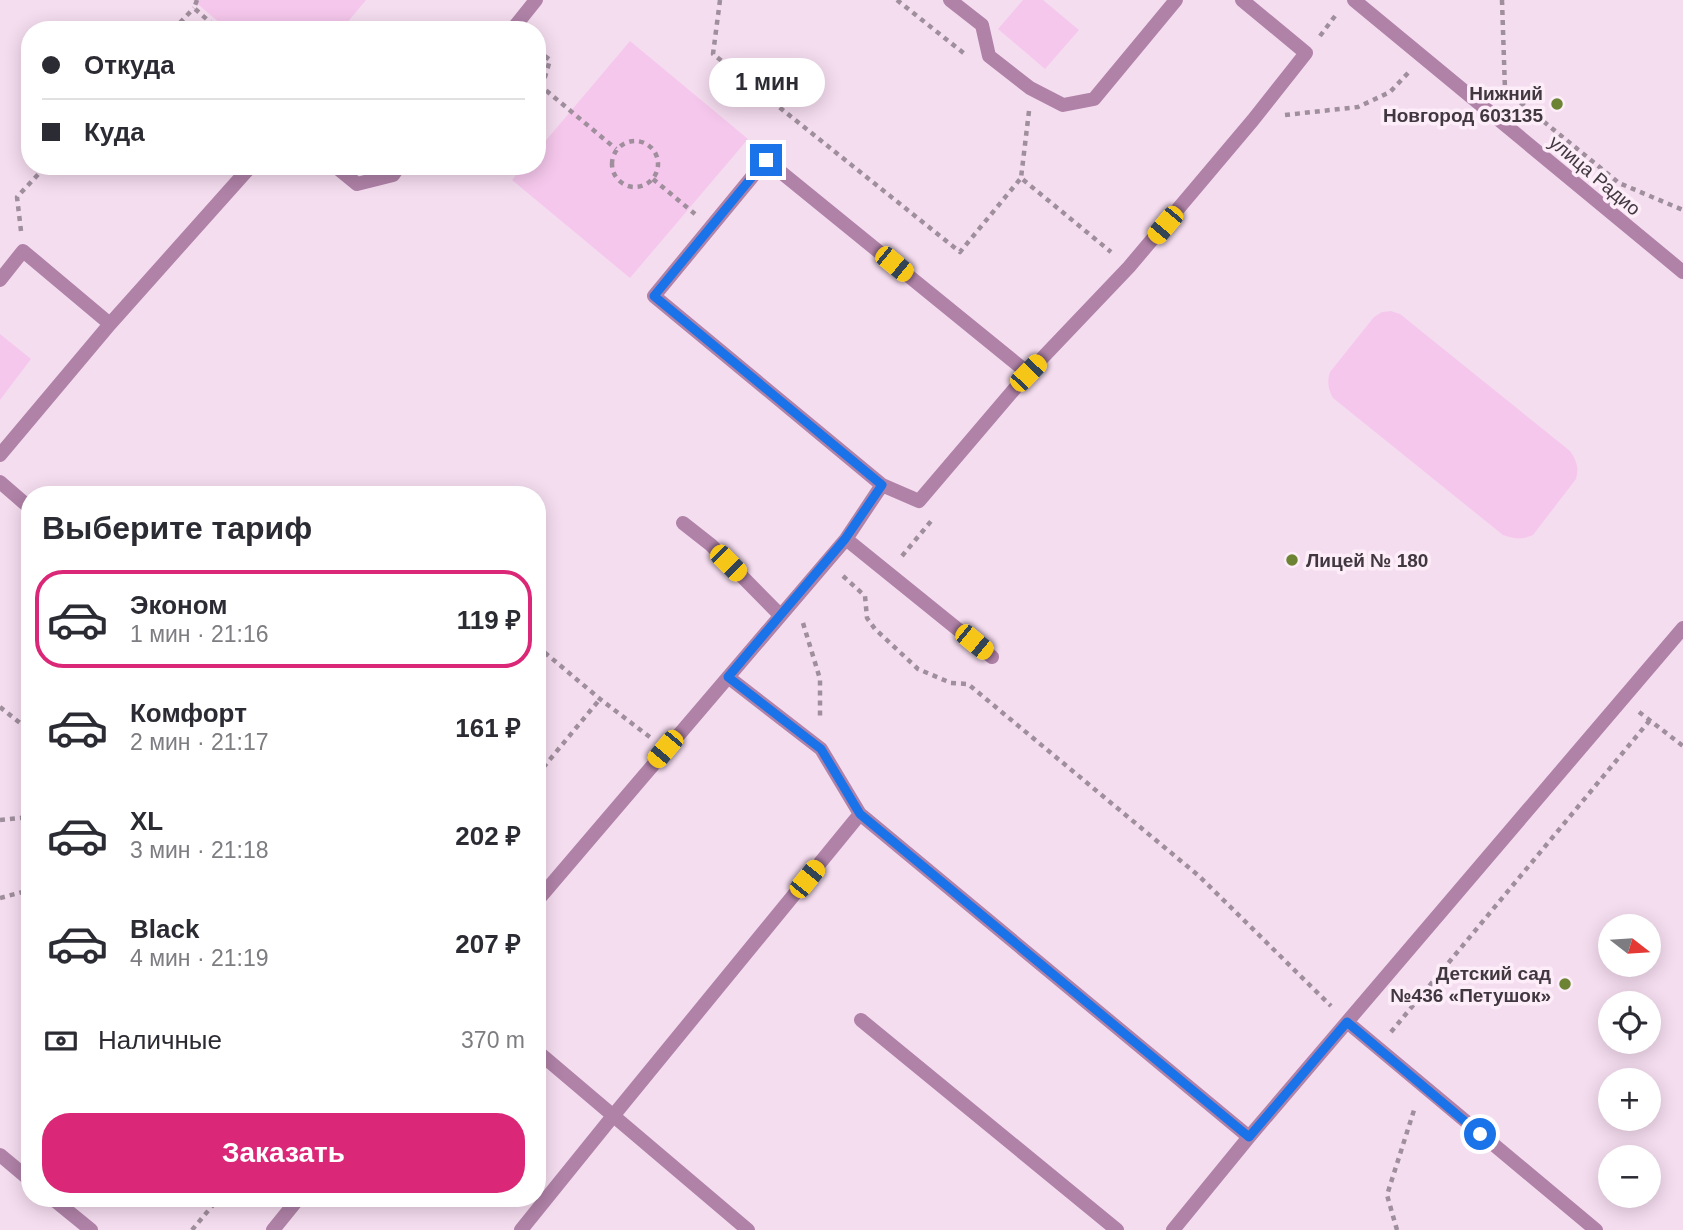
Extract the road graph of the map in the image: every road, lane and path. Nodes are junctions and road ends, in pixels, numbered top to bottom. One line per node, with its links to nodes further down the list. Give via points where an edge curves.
1 (197, 0): 10 (path)
2 (536, 0): 14 (street)
3 (720, 0): 28 (path, via 713,54 960,252)
4 (897, 0): 17 (path)
5 (950, 0): 6 (street, via 982,25 989,55 1030,88 1063,105 1094,99)
6 (1176, 0)
7 (1242, 0): 15 (street)
8 (1354, 0): 18 (street, улица Радио)
9 (1502, 0): 30 (path, via 1505,90 1619,183)
10 (194, 8): 12 (path); 13 (path)
11 (1340, 10): 15 (path)
12 (182, 21)
13 (209, 21)
14 (519, 21)
15 (1306, 53): 22 (street)
16 (546, 57): 19 (path, via 550,60)
17 (968, 57)
18 (1422, 57): 22 (path, via 1390,92 1358,107); 34 (street, улица Радио)
19 (546, 74)
20 (546, 90): 23 (path)
21 (1029, 106): 28 (path)
22 (1253, 120): 33 (street)
23 (617, 149): 29 (path, via 636,141 649,146 658,165); 29 (path, via 612,164 617,179 639,187)
24 (38, 175): 32 (path, via 18,197)
25 (243, 175): 36 (street)
26 (346, 175): 27 (street, via 357,184)
27 (389, 175)
28 (1021, 178): 33 (path)
29 (653, 179): 31 (path)
30 (1683, 210)
31 (711, 226): 37 (street, via 766,160); 40 (street, via 654,296)
32 (23, 251): 35 (street); 36 (street)
33 (1129, 267): 37 (street)
34 (1683, 272)
35 (0, 280)
36 (110, 324): 38 (street)
37 (1028, 373): 40 (street, via 919,501)
38 (0, 455)
39 (0, 482): 41 (street)
40 (882, 485): 44 (street)
41 (21, 500)
42 (933, 519): 46 (path)
43 (683, 523): 48 (street)
44 (845, 539): 45 (street); 46 (street)
45 (826, 562): 47 (street); 69 (path, via 865,596 871,624 918,669 951,683 968,684 1199,876)
46 (887, 572): 51 (street)
47 (796, 597): 48 (street); 60 (path, via 820,679)
48 (780, 615): 52 (street)
49 (1683, 628): 54 (street)
50 (546, 654): 53 (path)
51 (992, 657)
52 (728, 677): 59 (street); 60 (street)
53 (600, 699): 59 (path); 61 (path)
54 (1622, 699): 56 (path); 69 (street)
55 (0, 707): 57 (path)
56 (1650, 720): 58 (path); 70 (path)
57 (21, 724)
58 (1683, 746)
59 (665, 749): 65 (street)
60 (821, 749): 62 (street)
61 (546, 764)
62 (860, 814): 73 (street); 74 (street)
63 (21, 818): 64 (path)
64 (0, 820)
65 (546, 890)
66 (21, 892): 67 (path)
67 (0, 898)
68 (861, 1020): 87 (street)
69 (1347, 1022): 70 (street); 74 (street)
70 (1377, 1049): 72 (street)
71 (546, 1059): 73 (street)
72 (1422, 1086): 89 (path, via 1387,1195); 90 (street)
73 (612, 1116): 77 (street); 86 (street)
74 (1249, 1137): 88 (street)
75 (0, 1155): 76 (street)
76 (21, 1172)
77 (546, 1199)
78 (63, 1207): 82 (street)
79 (211, 1207): 83 (path)
80 (292, 1207): 84 (street)
81 (539, 1207): 85 (street)
82 (91, 1230)
83 (192, 1230)
84 (273, 1230)
85 (521, 1230)
86 (748, 1230)
87 (1117, 1230)
88 (1173, 1230)
89 (1397, 1230)
90 (1596, 1230)

